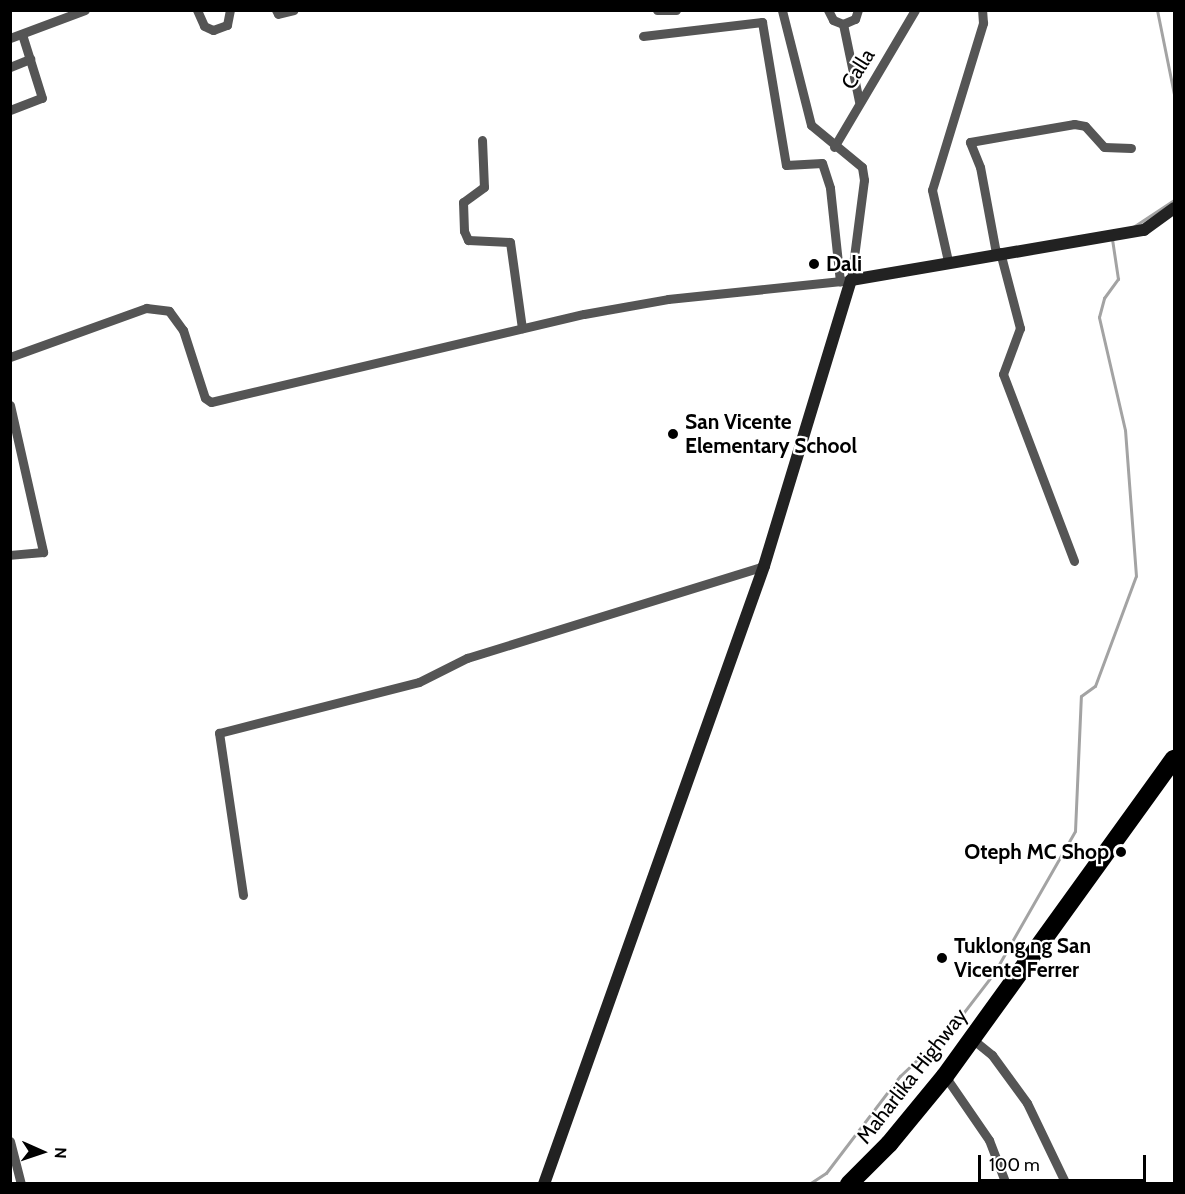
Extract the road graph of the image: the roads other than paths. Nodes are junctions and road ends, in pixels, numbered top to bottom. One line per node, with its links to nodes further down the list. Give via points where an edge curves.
1 (85, 10): 14 (street)
2 (197, 10): 3 (street, via 204,26 213,30 227,25)
3 (230, 10)
4 (276, 10): 5 (street, via 278,14)
5 (294, 10)
6 (676, 10): 12 (street)
7 (782, 10): 22 (street, via 811,125)
8 (828, 10): 13 (street, via 833,20)
9 (858, 10): 13 (street, via 855,19)
10 (915, 10): 19 (street, Calla)
11 (982, 10): 26 (street, via 983,22 933,190)
12 (657, 12)
13 (843, 24): 19 (street)
14 (22, 34): 16 (street); 17 (street)
15 (643, 36): 27 (street, via 762,22 786,165 822,163)
16 (10, 38)
17 (30, 59): 18 (street); 20 (street, via 42,98)
18 (10, 66)
19 (859, 101): 22 (street, Calla)
20 (10, 110)
21 (482, 140): 28 (street, via 484,187 463,202 465,231 468,240 510,242)
22 (834, 147): 27 (street, via 862,167 864,180)
23 (1131, 148): 25 (street, via 1104,147 1085,126 1074,124 970,142 980,167)
24 (1174, 208): 25 (street, via 1144,230)
25 (998, 252): 26 (street); 32 (street, via 1020,328 1003,374)
26 (948, 261): 27 (street)
27 (846, 280): 28 (street, via 668,299); 33 (street)
28 (522, 328): 29 (street, via 211,402 205,398 183,330 169,311 146,308)
29 (10, 357)
30 (10, 405): 31 (street, via 43,552)
31 (10, 555)
32 (1074, 561)
33 (764, 566): 35 (street, via 467,658 418,682 219,733); 40 (street)
34 (1174, 759): 36 (highway, Maharlika Highway)
35 (243, 895)
36 (971, 1038): 37 (highway, Maharlika Highway); 43 (street, via 992,1055 1027,1103)
37 (945, 1076): 41 (highway, Maharlika Highway, via 889,1144); 42 (street, via 989,1140)
38 (10, 1141): 39 (street)
39 (21, 1184)
40 (544, 1184)
41 (849, 1184)
42 (1006, 1184)
43 (1066, 1184)

